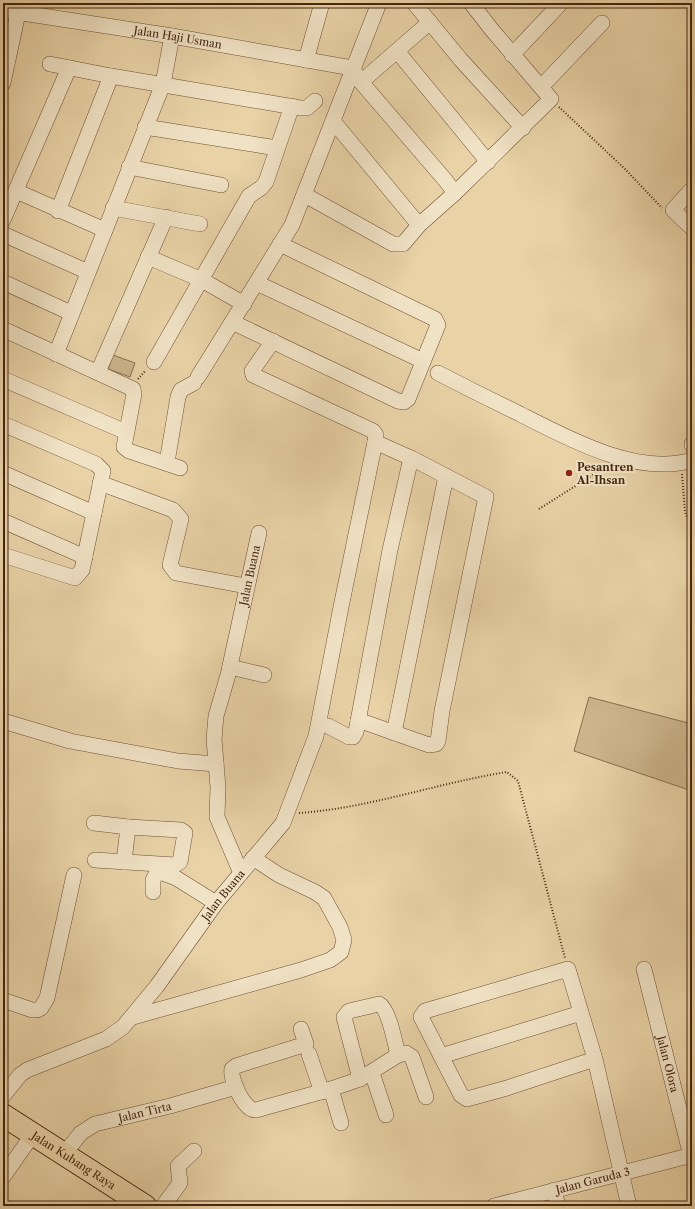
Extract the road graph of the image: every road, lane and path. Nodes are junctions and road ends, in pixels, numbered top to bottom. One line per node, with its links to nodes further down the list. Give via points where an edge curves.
1 (322, 3): 12 (street)
2 (379, 3): 15 (street)
3 (414, 3): 7 (street)
4 (471, 3): 11 (street)
5 (561, 3): 11 (street)
6 (20, 10): 9 (street, Jalan Haji Usman); 18 (street)
7 (430, 22): 10 (street); 26 (street)
8 (602, 24): 20 (street)
9 (172, 36): 12 (street, Jalan Haji Usman); 19 (street)
10 (397, 51): 17 (street); 28 (street)
11 (512, 55): 20 (street)
12 (306, 60): 15 (street, Jalan Haji Usman)
13 (50, 64): 14 (street)
14 (69, 68): 16 (street); 32 (street)
15 (352, 68): 17 (street); 24 (street)
16 (111, 76): 19 (street); 37 (street)
17 (361, 82): 33 (street)
18 (3, 83)
19 (163, 84): 23 (street); 25 (street)
20 (541, 87): 21 (street)
21 (551, 100): 26 (street); 36 (path, via 598,142)
22 (314, 101): 23 (street, via 307,108)
23 (292, 106): 27 (street)
24 (333, 121): 34 (street); 41 (street)
25 (145, 127): 27 (street); 29 (street)
26 (523, 128): 28 (street)
27 (278, 148): 48 (street, via 266,182 250,196)
28 (488, 162): 33 (street)
29 (129, 167): 30 (street); 35 (street)
30 (221, 185)
31 (692, 189): 42 (street, via 673,210)
32 (16, 191): 37 (street); 39 (street)
33 (455, 193): 41 (street)
34 (305, 194): 41 (street, via 393,244 403,244); 45 (street, via 292,225)
35 (114, 208): 38 (street); 43 (street)
36 (663, 210)
37 (58, 211): 43 (street)
38 (166, 217): 40 (street); 46 (street)
39 (3, 220)
40 (200, 224)
41 (420, 225)
42 (692, 228)
43 (105, 230): 47 (street)
44 (3, 234): 47 (street)
45 (280, 244): 50 (street); 57 (street, via 435,319 438,324)
46 (148, 256): 48 (street); 59 (street)
47 (88, 272): 52 (street)
48 (202, 280): 51 (street); 58 (street)
49 (3, 282): 52 (street)
50 (257, 283): 51 (street); 57 (street)
51 (244, 304): 53 (street)
52 (71, 313): 56 (street)
53 (232, 322): 55 (street); 64 (street, via 196,380 181,390 178,396 174,465 129,451 124,446)
54 (3, 329): 56 (street)
55 (273, 340): 57 (street, via 404,402 410,395); 65 (street, via 255,365 253,375 373,431 376,435)
56 (56, 354): 59 (street)
57 (423, 361)
58 (154, 362): 62 (path, via 141,375)
59 (98, 372): 62 (street)
60 (438, 373): 67 (street, via 567,438)
61 (3, 379): 64 (street)
62 (133, 389): 64 (street)
63 (3, 424): 71 (street, via 100,467 103,471)
64 (126, 432)
65 (375, 442): 66 (street); 84 (street)
66 (411, 458): 70 (street); 82 (street, via 390,550)
67 (619, 458): 68 (street, via 660,464); 72 (path)
68 (686, 462): 75 (path, via 685,512)
69 (3, 473): 73 (street)
70 (446, 476): 85 (street); 85 (street, via 486,497 438,741 429,745)
71 (100, 483): 73 (street); 79 (street, via 179,514 182,519 170,565 176,573)
72 (539, 510)
73 (94, 513): 78 (street)
74 (3, 521): 78 (street)
75 (692, 530)
76 (259, 533): 79 (street, Jalan Buana)
77 (3, 555): 78 (street, via 75,578 82,570)
78 (85, 557)
79 (246, 586): 80 (street, Jalan Buana)
80 (230, 667): 81 (street); 87 (street, Jalan Buana, via 216,716)
81 (264, 675)
82 (358, 720): 84 (street, via 353,737); 85 (street)
83 (3, 721): 86 (street); 87 (street, via 70,741 178,761)
84 (319, 724): 88 (street, via 307,763)
85 (394, 733)
86 (3, 734)
87 (216, 764): 95 (street, Jalan Buana, via 217,817)
88 (286, 814): 91 (street, via 283,823); 99 (path, via 321,811 400,796 476,776 507,772 511,774 518,781)
89 (94, 823): 90 (street)
90 (128, 827): 93 (street); 94 (street, via 176,829 184,833 179,863)
91 (253, 858): 95 (street); 103 (street, via 279,875 324,898 340,927 344,940 341,952 330,960 308,968)
92 (95, 860): 93 (street)
93 (124, 862): 94 (street)
94 (156, 867): 97 (street); 98 (street)
95 (241, 873): 98 (street, Jalan Buana)
96 (74, 875): 101 (street, via 47,998 37,1010)
97 (153, 892)
98 (216, 903): 103 (street, Jalan Buana)
99 (568, 969): 102 (street); 107 (street, via 425,1011 421,1019)
100 (644, 969): 120 (street, Jalan Olora)
101 (3, 1000)
102 (581, 1013): 107 (street); 108 (street)
103 (133, 1017): 112 (street, Jalan Buana, via 106,1039 27,1070)
104 (301, 1029): 110 (street, via 306,1044 233,1067 231,1074)
105 (309, 1054): 111 (street)
106 (398, 1055): 109 (street); 109 (street, via 384,1007 375,1004 349,1011 344,1022); 113 (street, via 406,1053 412,1056)
107 (441, 1056): 108 (street, via 461,1095 467,1099)
108 (595, 1059): 121 (street)
109 (366, 1076): 111 (street); 115 (street)
110 (236, 1087): 111 (street, via 246,1106 252,1111); 119 (street, Jalan Tirta, via 95,1124 80,1133)
111 (327, 1091): 116 (street)
112 (3, 1096)
113 (426, 1098)
114 (3, 1115): 117 (highway, Jalan Kubang Raya)
115 (386, 1115)
116 (341, 1123)
117 (33, 1134): 119 (highway, Jalan Kubang Raya); 122 (street)
118 (194, 1150): 125 (street, via 180,1162 177,1170 180,1182)
119 (64, 1154): 124 (highway, Jalan Kubang Raya)
120 (692, 1157): 121 (street, Jalan Garuda 3)
121 (621, 1174): 123 (street, Jalan Garuda 3); 128 (street)
122 (3, 1177)
123 (554, 1190): 126 (street, Jalan Garuda 3); 127 (street)
124 (138, 1204)
125 (163, 1206)
126 (494, 1206)
127 (558, 1206)
128 (629, 1206)

